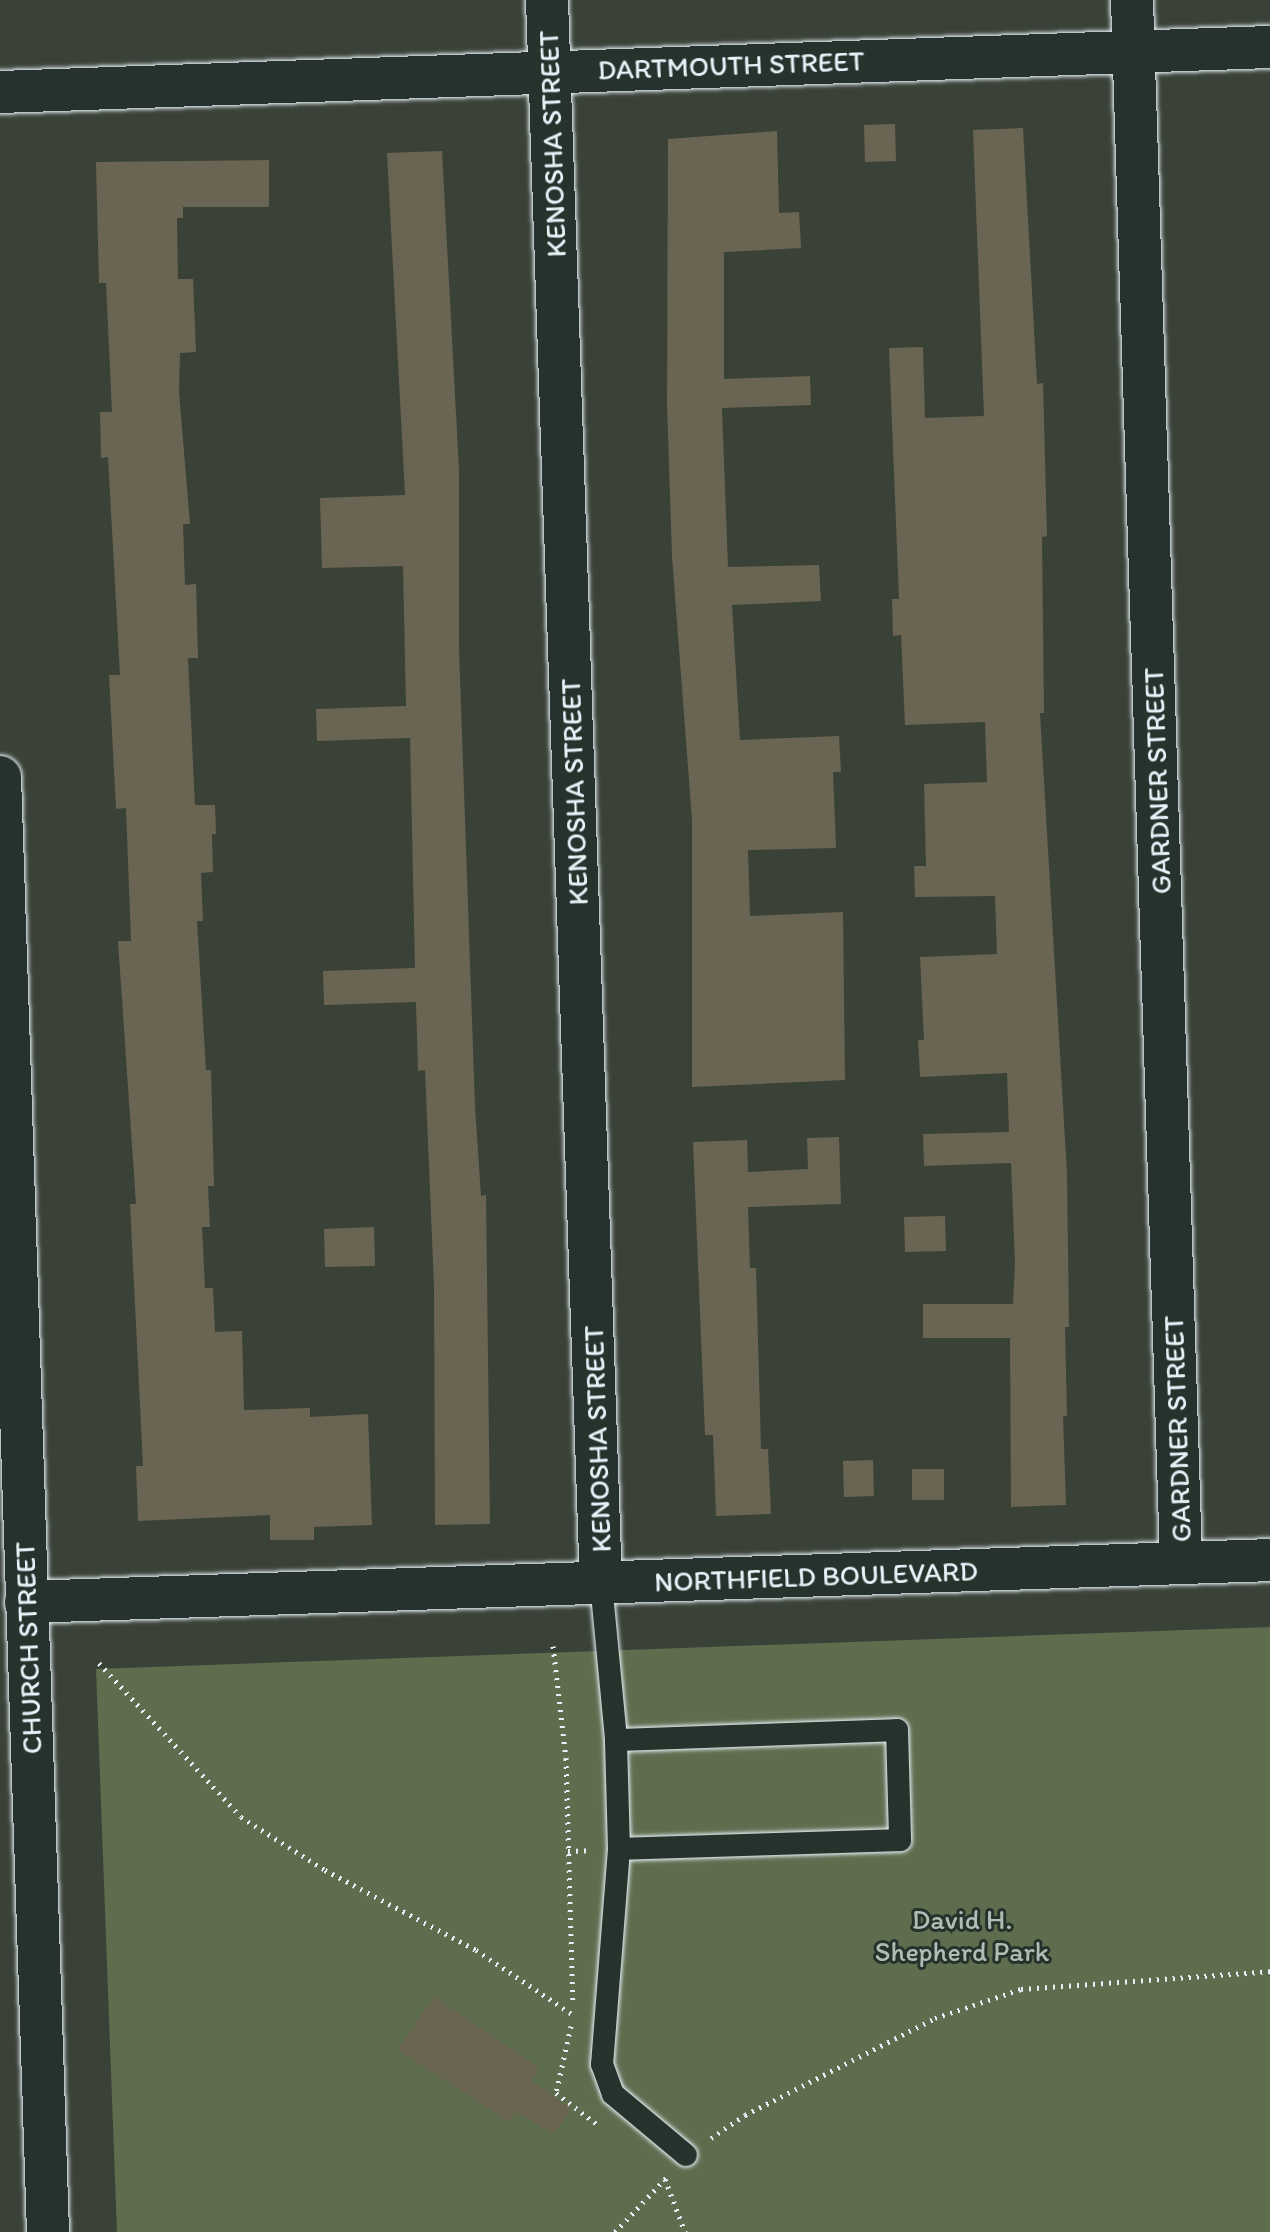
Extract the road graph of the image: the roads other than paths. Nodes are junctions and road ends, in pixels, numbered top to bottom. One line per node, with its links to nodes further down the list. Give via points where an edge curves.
1 (547, 0): 5 (street, KENOSHA STREET)
2 (1132, 0): 4 (street, GARDNER STREET)
3 (1270, 47): 4 (street, DARTMOUTH STREET)
4 (1134, 51): 5 (street, DARTMOUTH STREET); 11 (street, GARDNER STREET)
5 (549, 72): 6 (street, DARTMOUTH STREET); 12 (street, KENOSHA STREET)
6 (0, 92)
7 (0, 777): 8 (street, CHURCH STREET)
8 (2, 880): 9 (street, CHURCH STREET)
9 (9, 1349): 13 (street, CHURCH STREET)
10 (1270, 1560): 11 (street, NORTHFIELD BOULEVARD)
11 (1181, 1563): 12 (street, NORTHFIELD BOULEVARD)
12 (601, 1583): 13 (street, NORTHFIELD BOULEVARD); 14 (lane)
13 (26, 1602): 17 (street, CHURCH STREET)
14 (616, 1740): 15 (lane); 15 (lane, via 897,1730 900,1840)
15 (619, 1849): 16 (lane, via 602,2064 613,2094)
16 (686, 2155)
17 (48, 2232)

